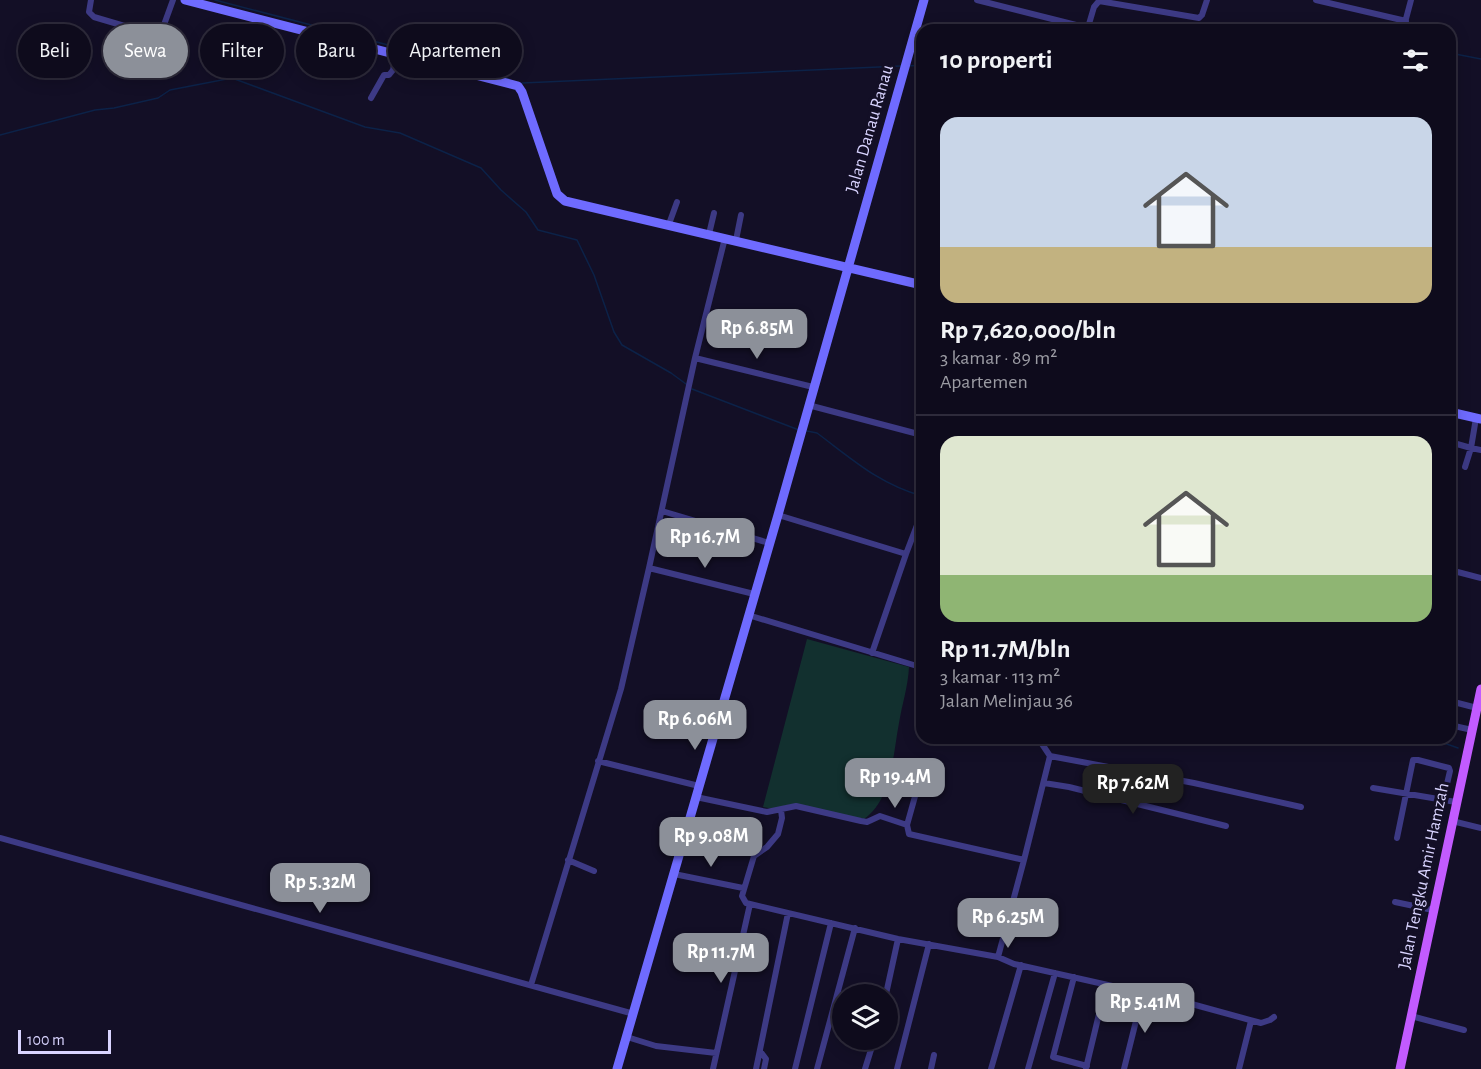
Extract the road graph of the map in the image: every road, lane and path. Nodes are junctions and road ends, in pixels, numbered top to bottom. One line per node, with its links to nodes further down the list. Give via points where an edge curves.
1 (91, 0): 2 (street, via 89,12 94,17 155,35 161,33)
2 (173, 0)
3 (185, 0): 15 (street)
4 (924, 0): 10 (street, Jalan Danau Ranau)
5 (977, 0): 11 (street)
6 (1208, 0): 12 (street, via 1199,18 1099,1)
7 (1316, 0): 9 (street)
8 (1411, 0): 9 (street)
9 (1406, 21): 13 (street)
10 (917, 24)
11 (1072, 24)
12 (1089, 24)
13 (1405, 24)
14 (916, 28): 26 (street, Jalan Danau Ranau)
15 (296, 29)
16 (388, 75): 18 (street, via 384,75)
17 (487, 78): 22 (street, via 518,86 522,92 558,197)
18 (371, 98)
19 (677, 202): 22 (street)
20 (714, 213): 23 (street)
21 (741, 215): 25 (street)
22 (669, 224): 23 (street)
23 (709, 234): 24 (street)
24 (725, 238): 25 (street); 28 (street)
25 (736, 240): 26 (street)
26 (847, 267): 27 (street); 29 (street, Jalan Danau Ranau)
27 (916, 284)
28 (695, 358): 29 (street); 38 (street)
29 (813, 387): 30 (street, Jalan Danau Ranau)
30 (808, 405): 33 (street); 39 (street, Jalan Danau Ranau)
31 (1456, 413): 32 (street)
32 (1479, 419): 35 (street)
33 (916, 433)
34 (1456, 444): 35 (street)
35 (1471, 448): 36 (street); 37 (street)
36 (1481, 450)
37 (1465, 467)
38 (662, 511): 41 (street); 43 (street)
39 (778, 515): 41 (street, Jalan Danau Ranau); 42 (street)
40 (916, 528): 42 (street)
41 (769, 543): 46 (street, Jalan Danau Ranau)
42 (906, 554): 48 (street)
43 (649, 568): 46 (street); 57 (street, via 621,689)
44 (1456, 572): 45 (street)
45 (1481, 578)
46 (754, 594): 47 (street, Jalan Danau Ranau)
47 (748, 615): 48 (street); 60 (street, Jalan Danau Ranau)
48 (872, 653): 49 (street)
49 (916, 666)
50 (1481, 689): 52 (main road, Jalan Tengku Amir Hamzah)
51 (1456, 703): 52 (street)
52 (1477, 708): 54 (main road, Jalan Tengku Amir Hamzah)
53 (1456, 726): 54 (street)
54 (1472, 730): 65 (main road, Jalan Tengku Amir Hamzah)
55 (1042, 744): 56 (street)
56 (1050, 756): 59 (street); 66 (street)
57 (598, 761): 60 (street); 74 (street)
58 (921, 775): 69 (street)
59 (1044, 783): 70 (street); 75 (street)
60 (699, 786): 63 (street, Jalan Danau Ranau)
61 (1373, 788): 62 (street)
62 (1406, 794): 64 (street); 64 (street, via 1412,762 1418,760 1449,768); 73 (street)
63 (696, 797): 67 (street, via 767,812); 77 (street, Jalan Danau Ranau)
64 (1443, 801): 65 (street)
65 (1456, 802): 68 (main road, Jalan Tengku Amir Hamzah)
66 (1301, 807)
67 (781, 810): 69 (street, via 796,806 867,822 880,816); 78 (street, via 777,834 754,856)
68 (1452, 821): 71 (street); 81 (main road, Jalan Tengku Amir Hamzah)
69 (908, 825): 75 (street, via 912,835)
70 (1226, 826)
71 (1481, 828)
72 (0, 838): 92 (street)
73 (1397, 838)
74 (568, 860): 76 (street); 92 (street)
75 (1024, 860): 87 (street)
76 (594, 871)
77 (674, 874): 78 (street); 95 (street, Jalan Danau Ranau)
78 (743, 888): 80 (street, via 742,898)
79 (1395, 902): 81 (street)
80 (750, 904): 82 (street); 103 (street)
81 (1434, 910): 96 (main road, Jalan Tengku Amir Hamzah)
82 (789, 913): 83 (street); 101 (street)
83 (831, 923): 84 (street); 110 (street)
84 (855, 928): 85 (street); 111 (street)
85 (898, 939): 86 (street); 91 (street)
86 (929, 944): 87 (street); 113 (street)
87 (998, 957): 88 (street)
88 (1021, 965): 89 (street); 115 (street)
89 (1055, 973): 90 (street); 116 (street)
90 (1074, 977): 93 (street); 105 (street, via 1053,1057)
91 (888, 984)
92 (531, 985): 95 (street)
93 (1106, 985): 94 (street); 105 (street)
94 (1143, 993): 98 (street); 117 (street)
95 (634, 1014): 100 (street, Jalan Danau Ranau)
96 (1411, 1016): 99 (street); 119 (main road, Jalan Tengku Amir Hamzah)
97 (1274, 1017): 98 (street, via 1265,1022)
98 (1251, 1021): 118 (street)
99 (1464, 1030)
100 (627, 1037): 103 (street, via 656,1046); 106 (street, Jalan Danau Ranau)
101 (760, 1050): 108 (street); 109 (street, via 766,1059)
102 (870, 1050): 112 (street)
103 (717, 1053): 107 (street)
104 (934, 1055): 114 (street)
105 (1086, 1067)
106 (617, 1069)
107 (713, 1069)
108 (756, 1069)
109 (764, 1069)
110 (795, 1069)
111 (817, 1069)
112 (865, 1069)
113 (897, 1069)
114 (931, 1069)
115 (991, 1069)
116 (1028, 1069)
117 (1124, 1069)
118 (1239, 1069)
119 (1400, 1069)

